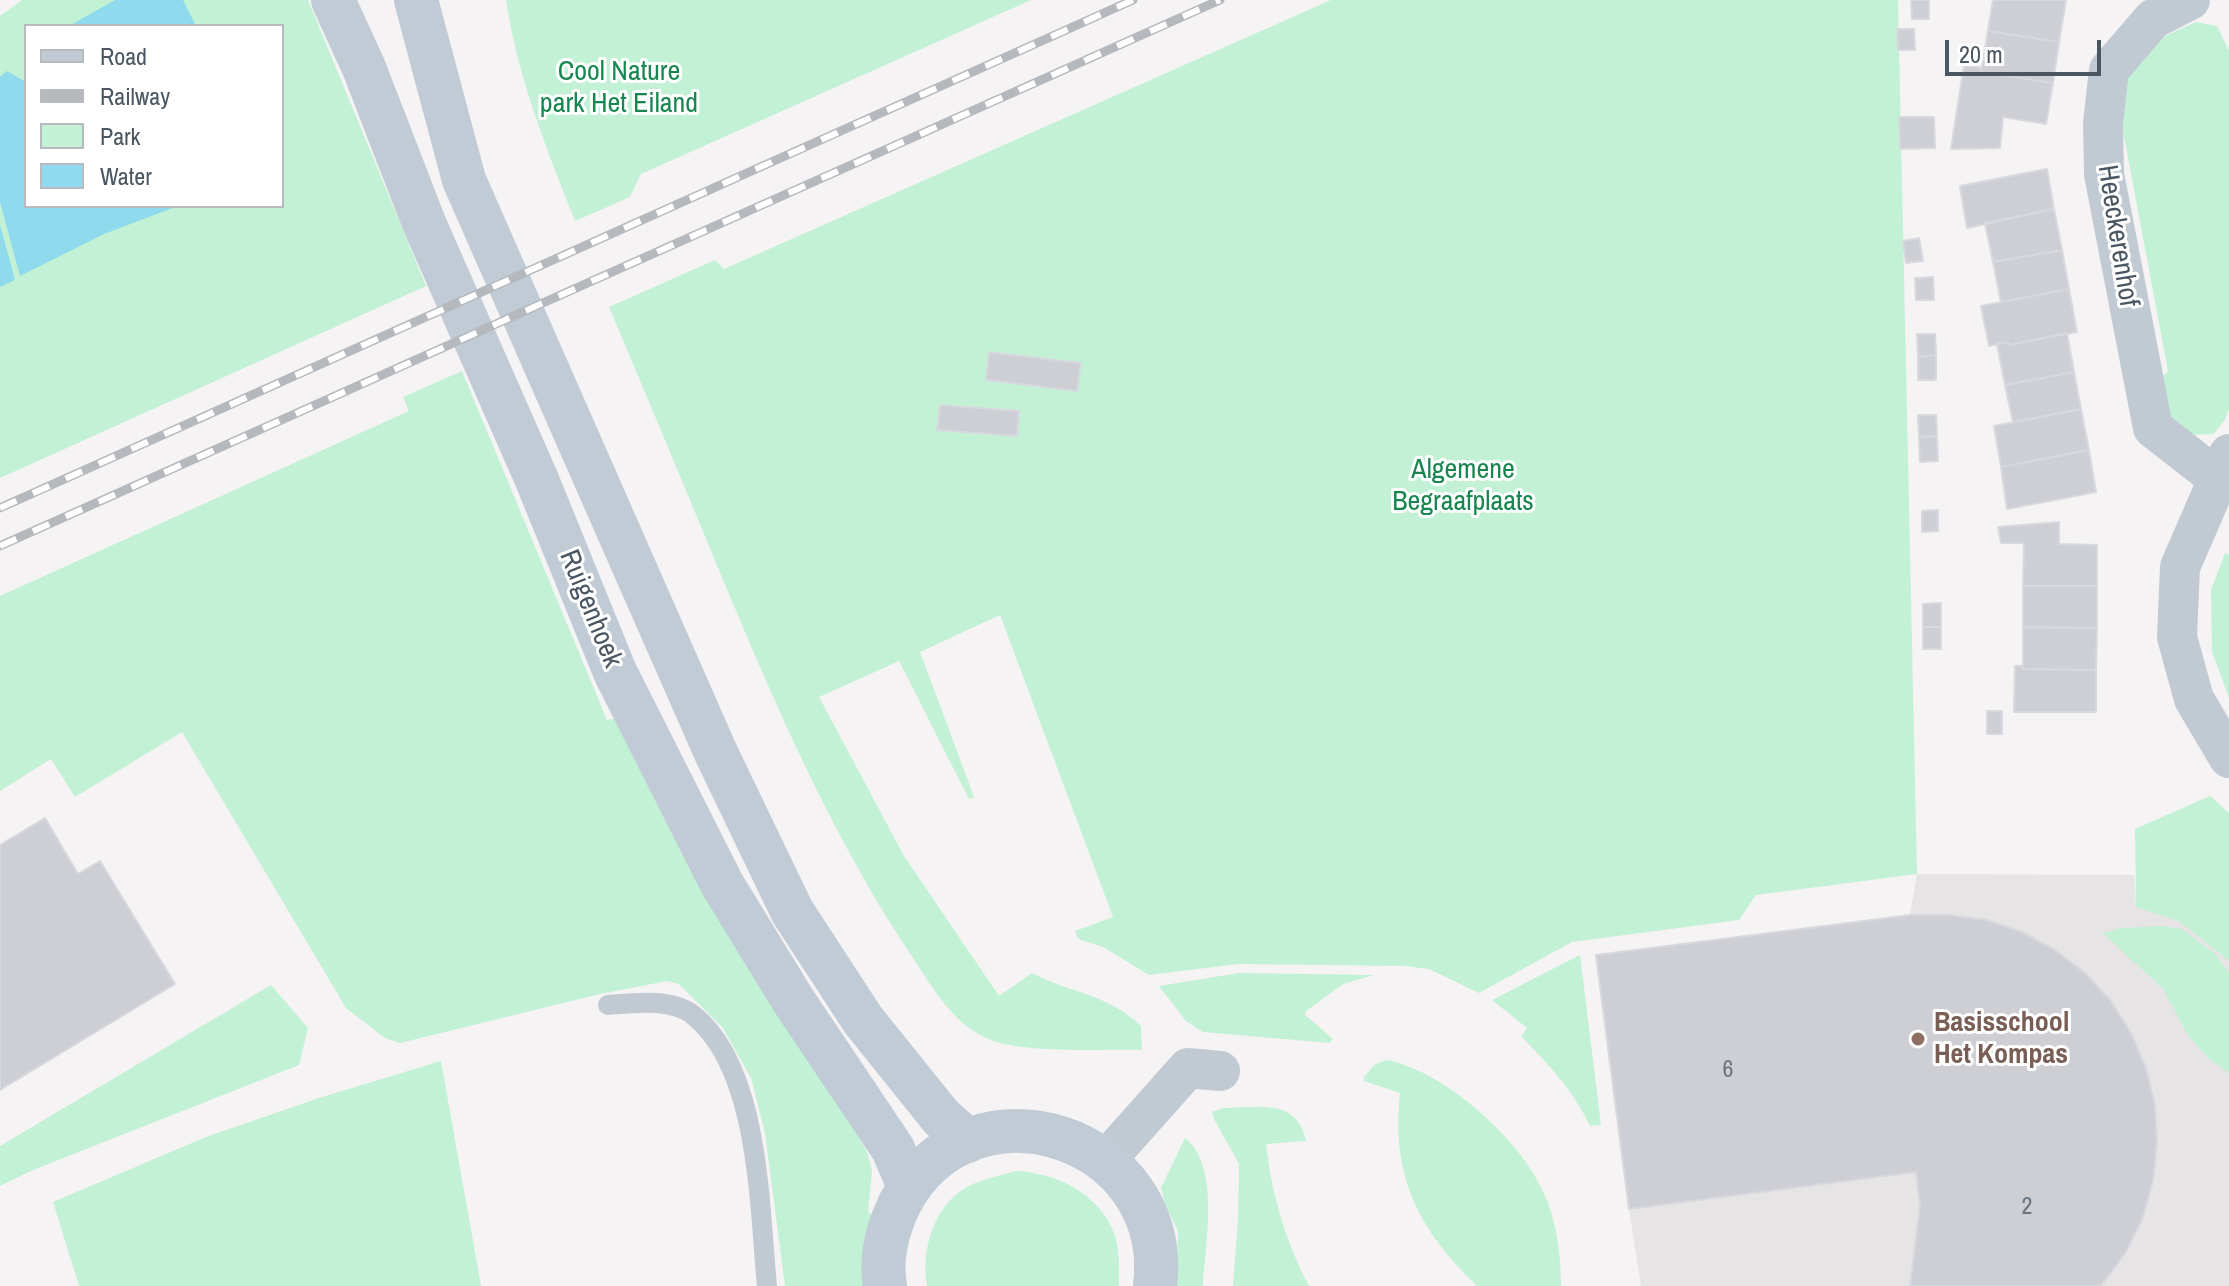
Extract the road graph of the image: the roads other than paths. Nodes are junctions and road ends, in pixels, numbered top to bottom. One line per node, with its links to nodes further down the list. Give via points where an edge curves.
1 (333, 0): 10 (main road, Ruigenhoek, via 615,672 722,884 893,1149)
2 (416, 0): 8 (main road, Ruigenhoek, via 464,180 716,753 792,911 863,1020 941,1117)
3 (2190, 0): 4 (street, Heeckerenhof, via 2153,19 2109,70 2104,174 2153,428)
4 (2223, 466): 5 (street, Heeckerenhof, via 2180,567 2177,637 2194,699)
5 (2229, 758)
6 (608, 1005): 11 (lane, via 652,1001 690,1013 733,1068 746,1104)
7 (1220, 1071): 9 (street, via 1188,1068)
8 (968, 1141): 9 (main road, via 1003,1131 1039,1131); 10 (main road, via 935,1160)
9 (1106, 1160): 13 (main road, via 1133,1189 1151,1225 1158,1264)
10 (909, 1187): 12 (main road, via 889,1225 882,1268)
11 (767, 1286)
12 (885, 1286)
13 (1155, 1286)

